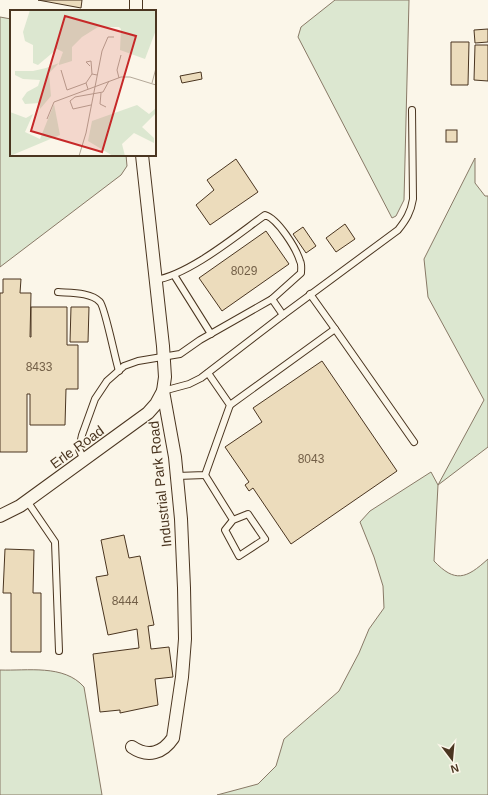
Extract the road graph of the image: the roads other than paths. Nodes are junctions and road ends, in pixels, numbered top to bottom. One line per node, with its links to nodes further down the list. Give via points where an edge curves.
1 (412, 110): 6 (lane, via 414,199 406,221 398,230)
2 (142, 156): 4 (street, Industrial Park Road)
3 (174, 274): 4 (lane, via 168,278); 7 (lane, via 212,252 265,215 272,217 281,228 301,262 301,273); 10 (lane)
4 (155, 280): 11 (street, Industrial Park Road)
5 (58, 292): 12 (lane, via 93,297 100,302)
6 (310, 294): 8 (lane); 9 (lane)
7 (272, 299): 8 (lane); 10 (lane)
8 (283, 315): 13 (lane)
9 (335, 329): 15 (lane); 16 (lane)
10 (210, 334): 11 (lane, via 180,354)
11 (164, 357): 12 (lane, via 138,360); 14 (street, Industrial Park Road)
12 (119, 371): 17 (lane, via 107,381 95,399 80,442 79,448)
13 (208, 373): 14 (lane, via 188,384); 15 (lane)
14 (163, 391): 17 (street, Erle Road, via 148,413); 19 (street, Industrial Park Road)
15 (230, 405): 18 (lane)
16 (414, 442)
17 (84, 460): 20 (street, Erle Road)
18 (206, 475): 19 (lane); 22 (lane)
19 (177, 476): 24 (street, Industrial Park Road, via 185,639 178,708 173,738 168,745 161,751 152,753)
20 (27, 501): 21 (street, Erle Road); 23 (lane, via 55,542)
21 (0, 516)
22 (233, 520): 22 (lane, via 225,530 239,556 265,539 248,514)
23 (59, 651)
24 (132, 748)

